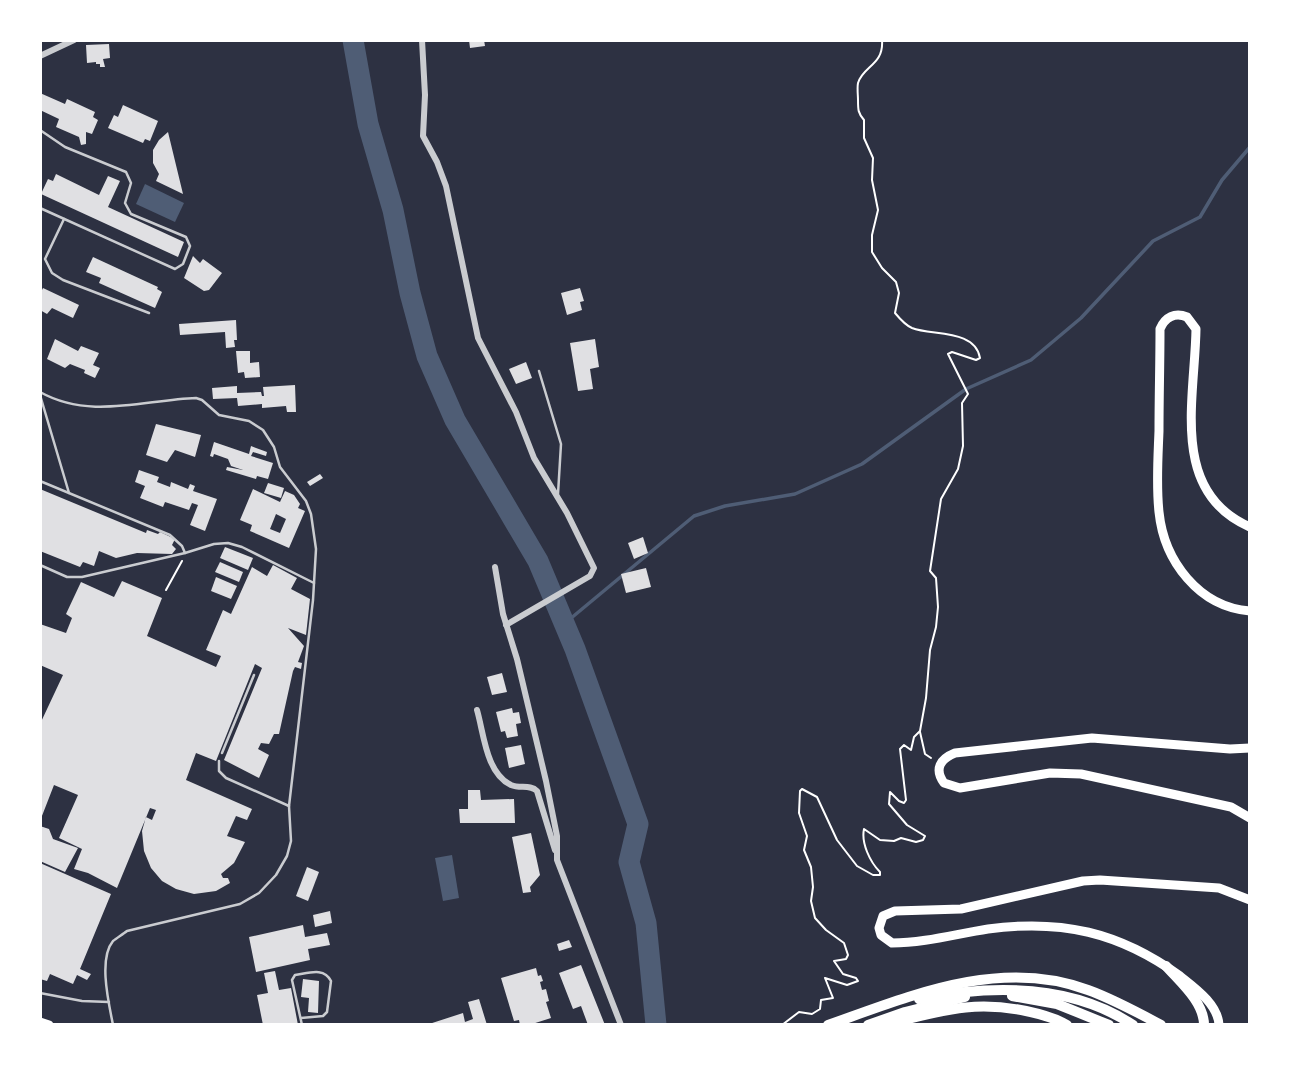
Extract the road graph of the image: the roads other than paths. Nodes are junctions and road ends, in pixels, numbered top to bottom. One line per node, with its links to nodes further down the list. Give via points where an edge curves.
1 (74, 40): 3 (street)
2 (422, 40): 12 (street, via 423,136 446,186 478,338 534,458)
3 (40, 56)
4 (40, 130): 6 (lane, via 65,147 126,172 131,183 125,203 131,214 186,237 190,246 176,269)
5 (40, 208): 6 (lane)
6 (64, 219): 7 (lane, via 45,259 52,273)
7 (149, 313)
8 (539, 371): 12 (lane, via 561,444)
9 (40, 393): 11 (lane); 17 (lane, via 91,408 196,398 219,415 249,421 263,430 285,477 311,514)
10 (40, 481): 11 (lane)
11 (69, 493): 14 (lane, via 170,535)
12 (558, 498): 19 (street, via 592,561 593,573)
13 (1250, 527): 18 (main road, via 1221,510 1199,478 1192,448 1196,328 1187,317 1174,315 1160,329 1159,513 1178,568 1195,588 1215,601)
14 (185, 553): 15 (lane, via 82,577 67,577); 17 (lane, via 228,543)
15 (40, 565)
16 (495, 568): 19 (street)
17 (314, 583): 25 (lane)
18 (1250, 611)
19 (509, 624): 27 (street, via 558,836)
20 (254, 675): 23 (lane)
21 (477, 709): 27 (street, via 493,768 515,787 537,791)
22 (1250, 748): 26 (main road, via 1092,738 955,753 940,763 940,777 960,788 1051,773 1081,774 1231,807)
23 (222, 753)
24 (219, 761): 25 (lane, via 219,771 226,778)
25 (289, 806): 31 (lane, via 287,856 259,893 240,904 127,931 113,942 107,953)
26 (1250, 818)
27 (555, 852): 38 (street)
28 (1250, 900): 29 (main road, via 1212,888 1083,881 961,909 895,911 883,916 879,928 892,943 1026,926 1078,929 1122,942)
29 (1166, 966): 45 (main road, via 1190,994); 46 (main road, via 1212,1006)
30 (40, 993): 31 (lane)
31 (109, 1002): 36 (lane)
32 (300, 1018): 32 (lane, via 327,1012 331,981 326,974 295,975 292,980); 37 (lane)
33 (40, 1022): 35 (main road)
34 (830, 1024): 43 (main road, via 953,992 999,989 1066,997); 44 (main road, via 933,989 976,979 1014,977 1086,989)
35 (49, 1025)
36 (113, 1025)
37 (302, 1025)
38 (621, 1025)
39 (868, 1025): 42 (main road, via 959,998 1000,995 1057,1003)
40 (884, 1025): 41 (main road, via 959,1007 998,1005)
41 (1068, 1025)
42 (1109, 1025)
43 (1133, 1025)
44 (1161, 1025)
45 (1204, 1025)
46 (1219, 1025)

